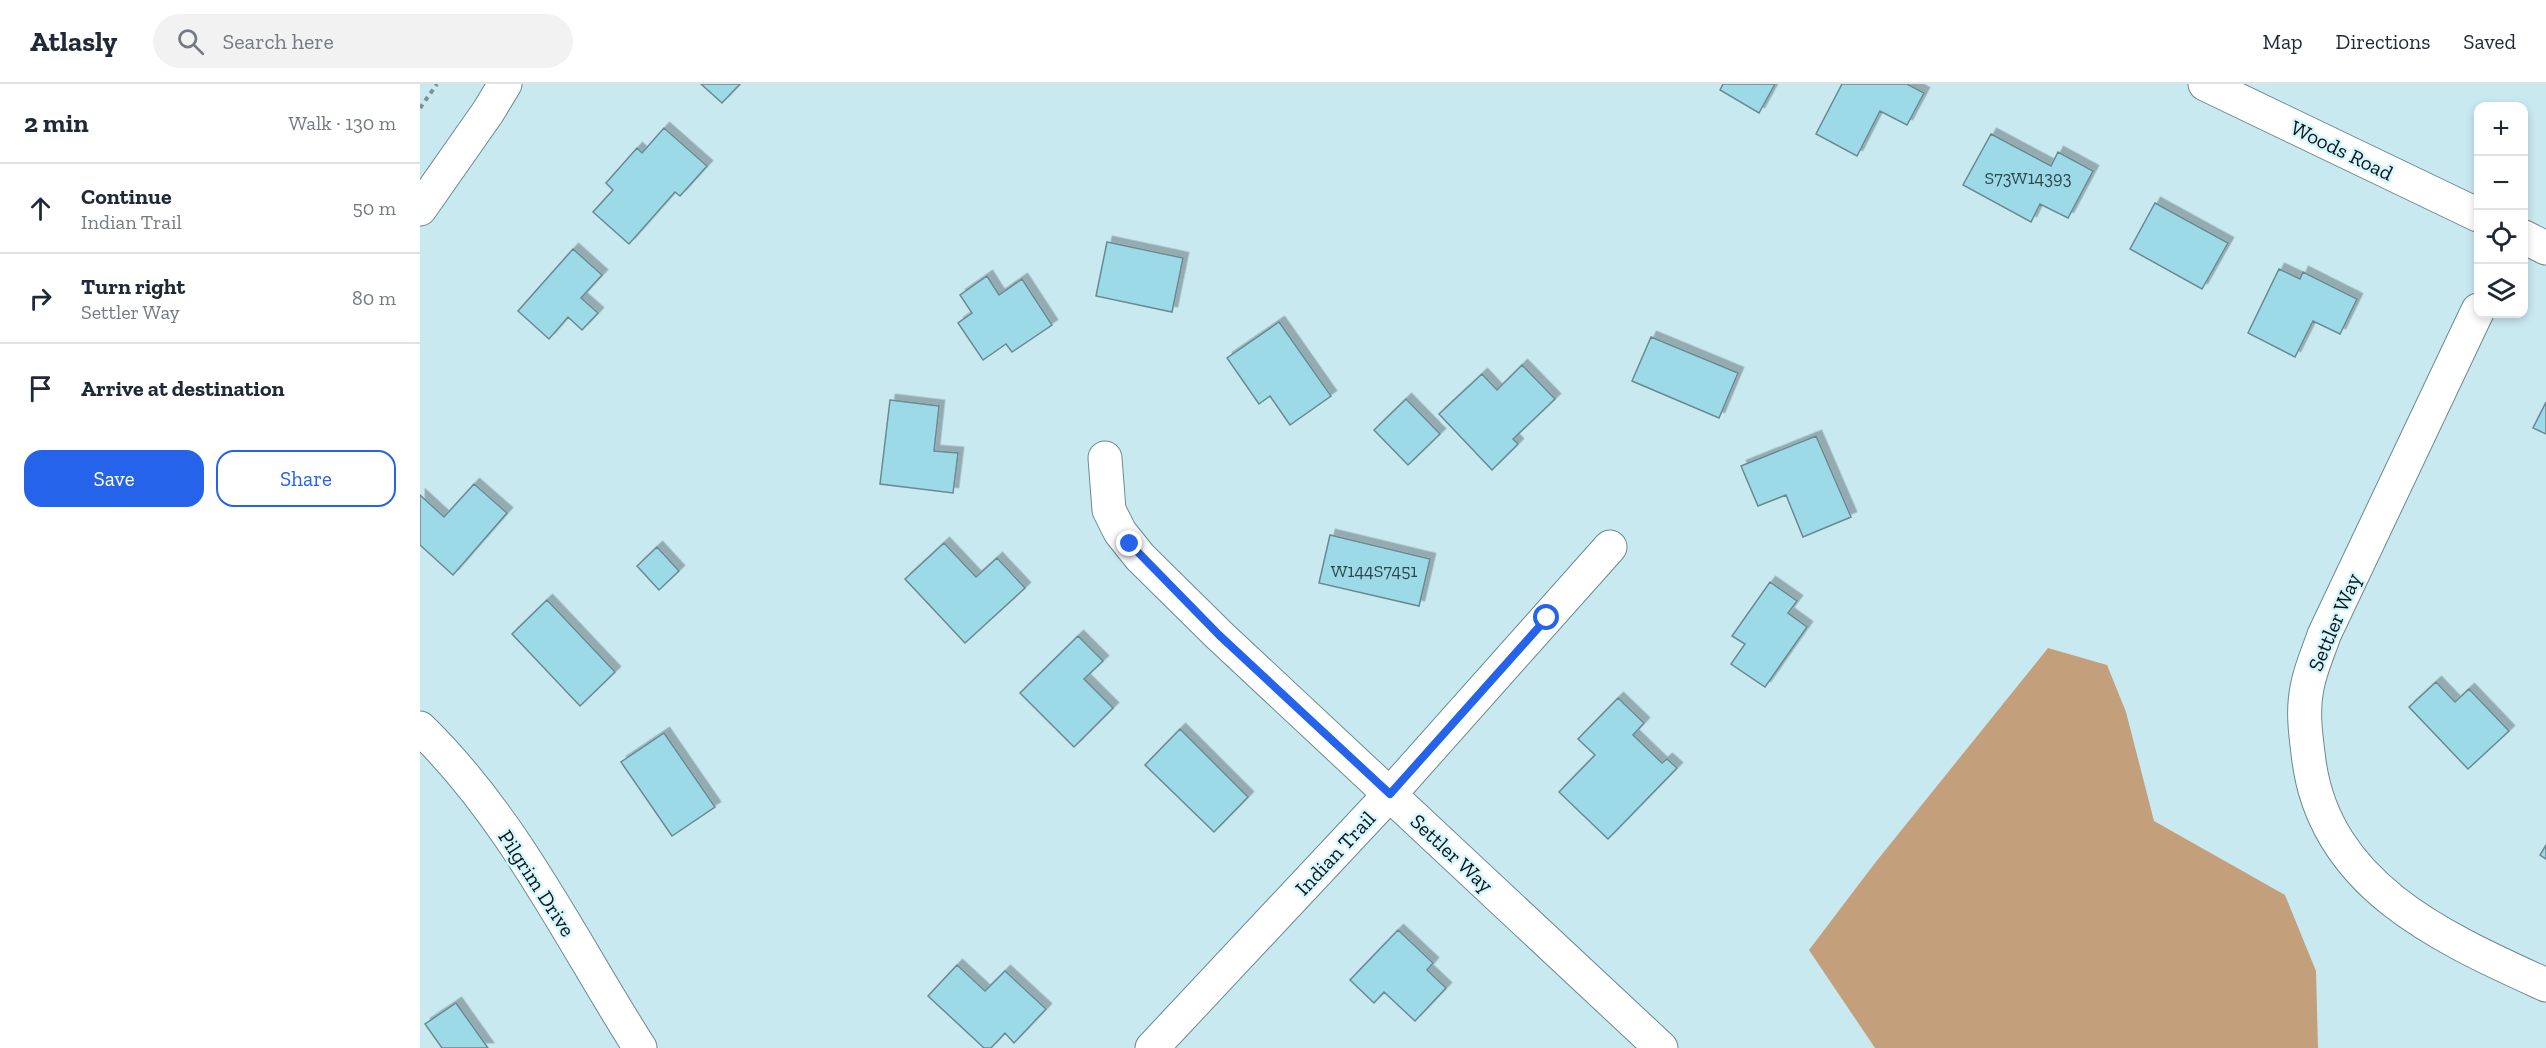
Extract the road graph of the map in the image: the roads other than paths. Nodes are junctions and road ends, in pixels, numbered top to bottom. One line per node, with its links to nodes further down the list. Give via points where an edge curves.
1 (505, 84): 3 (street)
2 (2205, 84): 4 (street, Woods Road)
3 (420, 209)
4 (2474, 213)
5 (2528, 239): 6 (street)
6 (2546, 248)
7 (2474, 318): 12 (street, Settler Way, via 2324,635 2307,688 2304,727 2322,813 2364,877 2438,932)
8 (1105, 458): 11 (street, Settler Way, via 1109,510 1140,557)
9 (1610, 547): 11 (street, Indian Trail)
10 (420, 728): 13 (street, Pilgrim Drive, via 478,794 531,870)
11 (1390, 794): 14 (street, Indian Trail); 15 (street, Settler Way)
12 (2546, 985)
13 (640, 1048)
14 (1152, 1048)
15 (1661, 1048)

